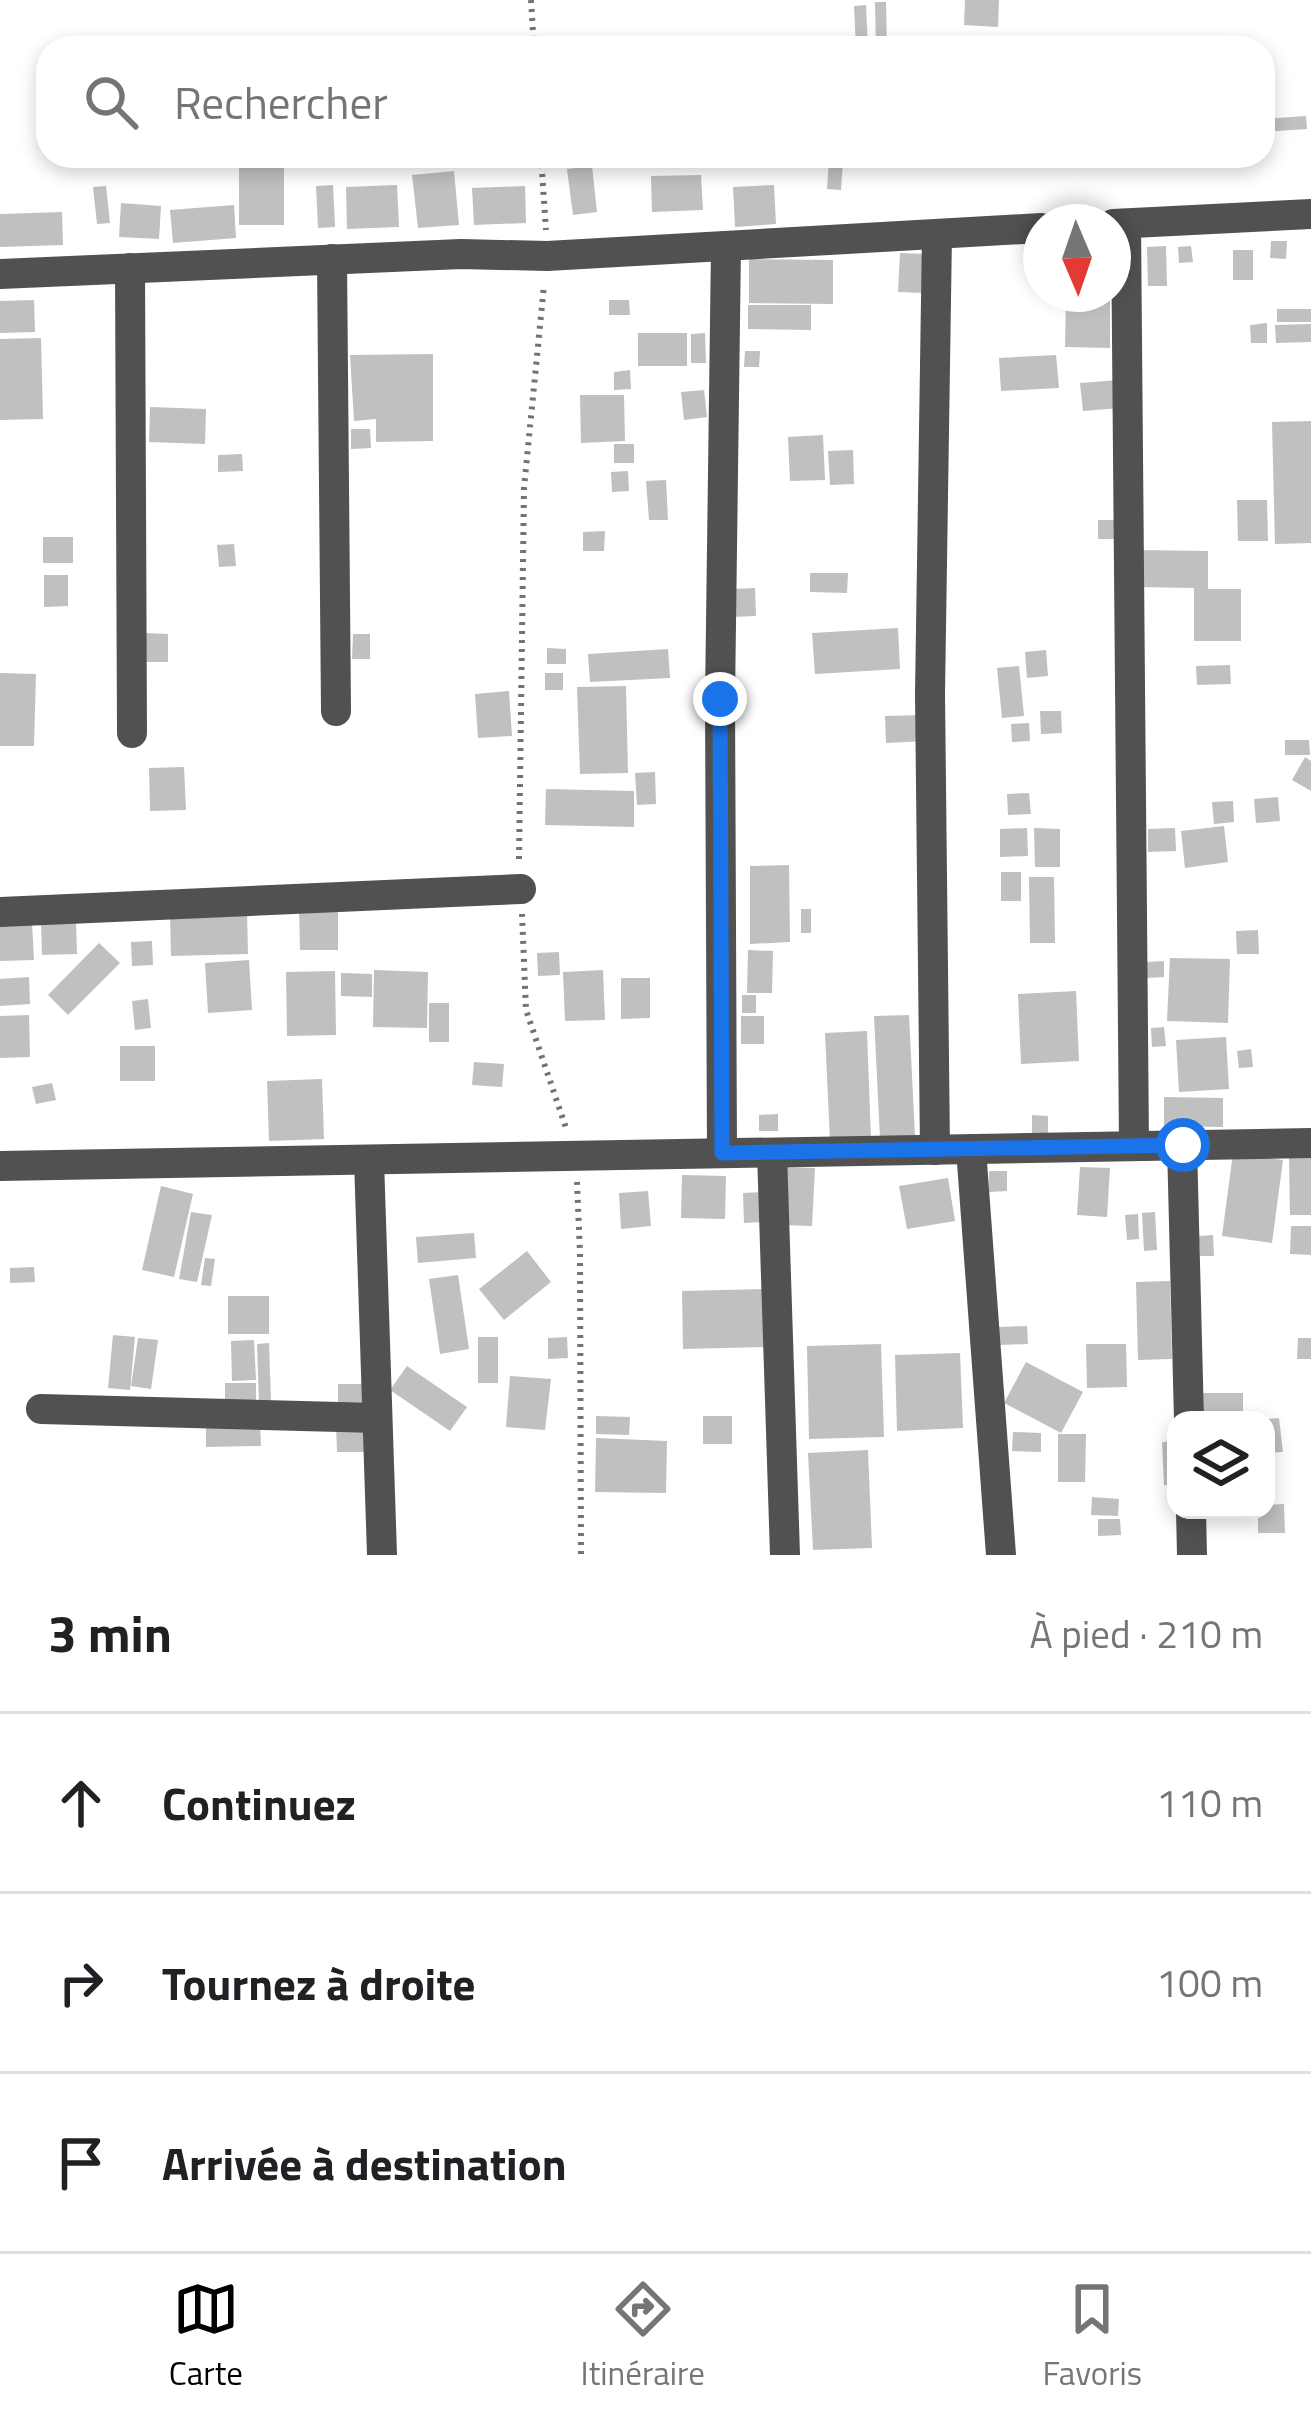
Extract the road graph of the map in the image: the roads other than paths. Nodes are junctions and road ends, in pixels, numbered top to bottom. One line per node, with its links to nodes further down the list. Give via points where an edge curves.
1 (1311, 214): 2 (street)
2 (1131, 223)
3 (1023, 229): 4 (street)
4 (937, 234): 5 (street); 18 (street)
5 (726, 246): 6 (street); 19 (street)
6 (332, 259): 7 (street); 10 (street)
7 (130, 268): 8 (street); 11 (street)
8 (0, 274)
9 (1121, 312): 16 (street)
10 (336, 711)
11 (132, 733)
12 (521, 889): 13 (street)
13 (0, 912)
14 (1311, 1143): 15 (street)
15 (1183, 1145): 16 (street); 24 (street)
16 (1134, 1146): 17 (street)
17 (971, 1149): 18 (street); 29 (street)
18 (935, 1150): 20 (street)
19 (722, 1153): 20 (street); 21 (street)
20 (772, 1153): 28 (street)
21 (369, 1160): 22 (street); 25 (street)
22 (0, 1166)
23 (41, 1408): 25 (street)
24 (1189, 1411)
25 (377, 1418): 27 (street)
26 (1191, 1519): 30 (street)
27 (382, 1555)
28 (785, 1555)
29 (1001, 1555)
30 (1192, 1555)

